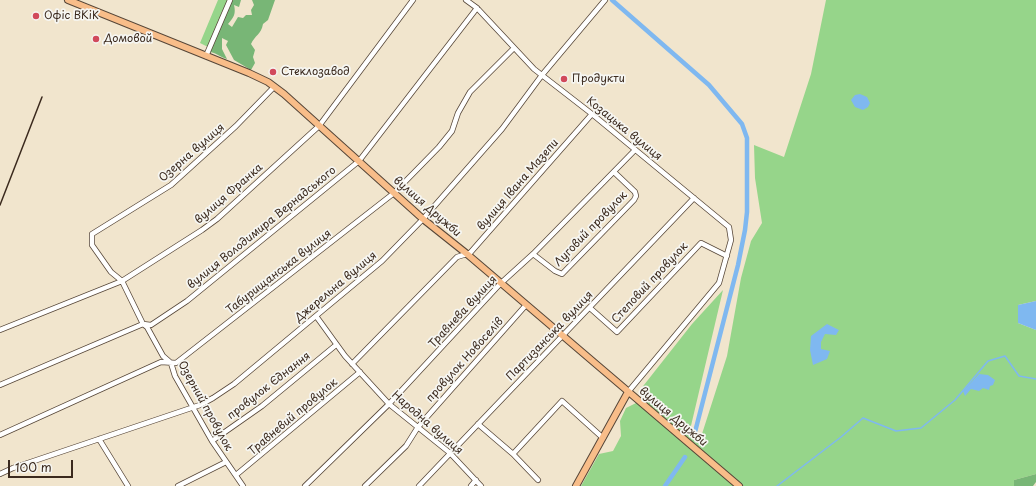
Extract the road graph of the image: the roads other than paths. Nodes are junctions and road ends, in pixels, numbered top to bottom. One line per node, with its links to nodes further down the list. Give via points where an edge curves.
1 (68, 0): 8 (main road, вулиця Дружби)
2 (230, 0): 8 (street)
3 (414, 0): 12 (street, вулиця Франка)
4 (466, 0): 6 (street, Козацька вулиця)
5 (604, 1): 9 (street, Джерельна вулиця)
6 (477, 8): 7 (street, Козацька вулиця); 14 (street, вулиця Володимира Вернадського)
7 (514, 48): 9 (street, Козацька вулиця); 16 (street, Табурищанська вулиця, via 470,92 458,113 452,131)
8 (206, 56): 10 (main road, вулиця Дружби, via 249,73)
9 (542, 75): 11 (street, Козацька вулиця); 18 (street, Джерельна вулиця, via 502,129)
10 (274, 87): 12 (main road, вулиця Дружби); 19 (street, Озерна вулиця, via 236,126 171,185)
11 (592, 114): 13 (street, Козацька вулиця); 20 (street, вулиця Івана Мазепи)
12 (319, 126): 14 (main road, вулиця Дружби); 23 (street, вулиця Франка, via 217,219)
13 (635, 150): 15 (street, Травнева вулиця); 17 (street, Козацька вулиця)
14 (359, 161): 16 (main road, вулиця Дружби); 28 (street, вулиця Володимира Вернадського, via 187,301 151,324)
15 (614, 172): 21 (street, Травнева вулиця); 21 (street, Луговий провулок, via 635,192 634,200 562,274)
16 (394, 193): 18 (main road, вулиця Дружби); 32 (street, Табурищанська вулиця, via 176,363)
17 (694, 198): 22 (street, Козацька вулиця, via 729,227 731,240); 26 (street, Партизанська вулиця)
18 (423, 219): 20 (main road, вулиця Дружби); 27 (street, Джерельна вулиця, via 382,261)
19 (92, 234): 23 (street, Озерний провулок, via 92,245 111,272)
20 (467, 254): 24 (main road, вулиця Дружби); 33 (street, вулиця Івана Мазепи, via 456,257)
21 (533, 254): 24 (street, Травнева вулиця)
22 (727, 256): 26 (street, Степовий провулок, via 701,243 618,332); 36 (street, via 719,284)
23 (122, 281): 28 (street, Озерний провулок); 29 (street, вулиця Франка)
24 (500, 284): 25 (main road, вулиця Дружби); 37 (street, Травнева вулиця)
25 (526, 305): 30 (main road, вулиця Дружби); 40 (street, провулок Новоселів)
26 (590, 308): 30 (street, Партизанська вулиця)
27 (316, 316): 31 (street, Народна вулиця); 38 (street, Джерельна вулиця, via 234,384 213,398)
28 (142, 324): 32 (street, Озерний провулок, via 147,327); 35 (street, вулиця Володимира Вернадського)
29 (0, 330)
30 (562, 336): 36 (main road, вулиця Дружби); 39 (street, Партизанська вулиця)
31 (336, 345): 33 (street, Народна вулиця); 44 (street, провулок Єднання, via 262,406)
32 (171, 363): 38 (street, Озерний провулок); 41 (street, Табурищанська вулиця, via 161,362)
33 (352, 364): 34 (street, Народна вулиця)
34 (360, 372): 37 (street, Народна вулиця); 49 (street, Травневий провулок)
35 (0, 385)
36 (628, 392): 42 (main road); 61 (main road, вулиця Дружби)
37 (389, 404): 40 (street, Народна вулиця); 55 (street, Травнева вулиця)
38 (192, 407): 43 (street, Джерельна вулиця); 44 (street, Озерний провулок)
39 (478, 424): 45 (street, Партизанська вулиця); 46 (street)
40 (418, 427): 45 (street, Народна вулиця); 56 (street, провулок Новоселів, via 406,446)
41 (0, 435)
42 (603, 438): 46 (street, via 562,401); 60 (main road)
43 (99, 440): 48 (street, Джерельна вулиця); 52 (street)
44 (212, 441): 47 (street, Озерний провулок)
45 (450, 454): 50 (street, Народна вулиця); 57 (street, Партизанська вулиця)
46 (513, 454): 51 (street)
47 (226, 462): 49 (street, Озерний провулок); 53 (street)
48 (0, 474)
49 (236, 475): 54 (street, Озерний провулок)
50 (476, 480): 58 (street); 59 (street, Народна вулиця)
51 (538, 480)
52 (128, 486)
53 (178, 486)
54 (243, 486)
55 (305, 486)
56 (365, 486)
57 (419, 486)
58 (471, 486)
59 (481, 486)
60 (576, 486)
61 (739, 486)

